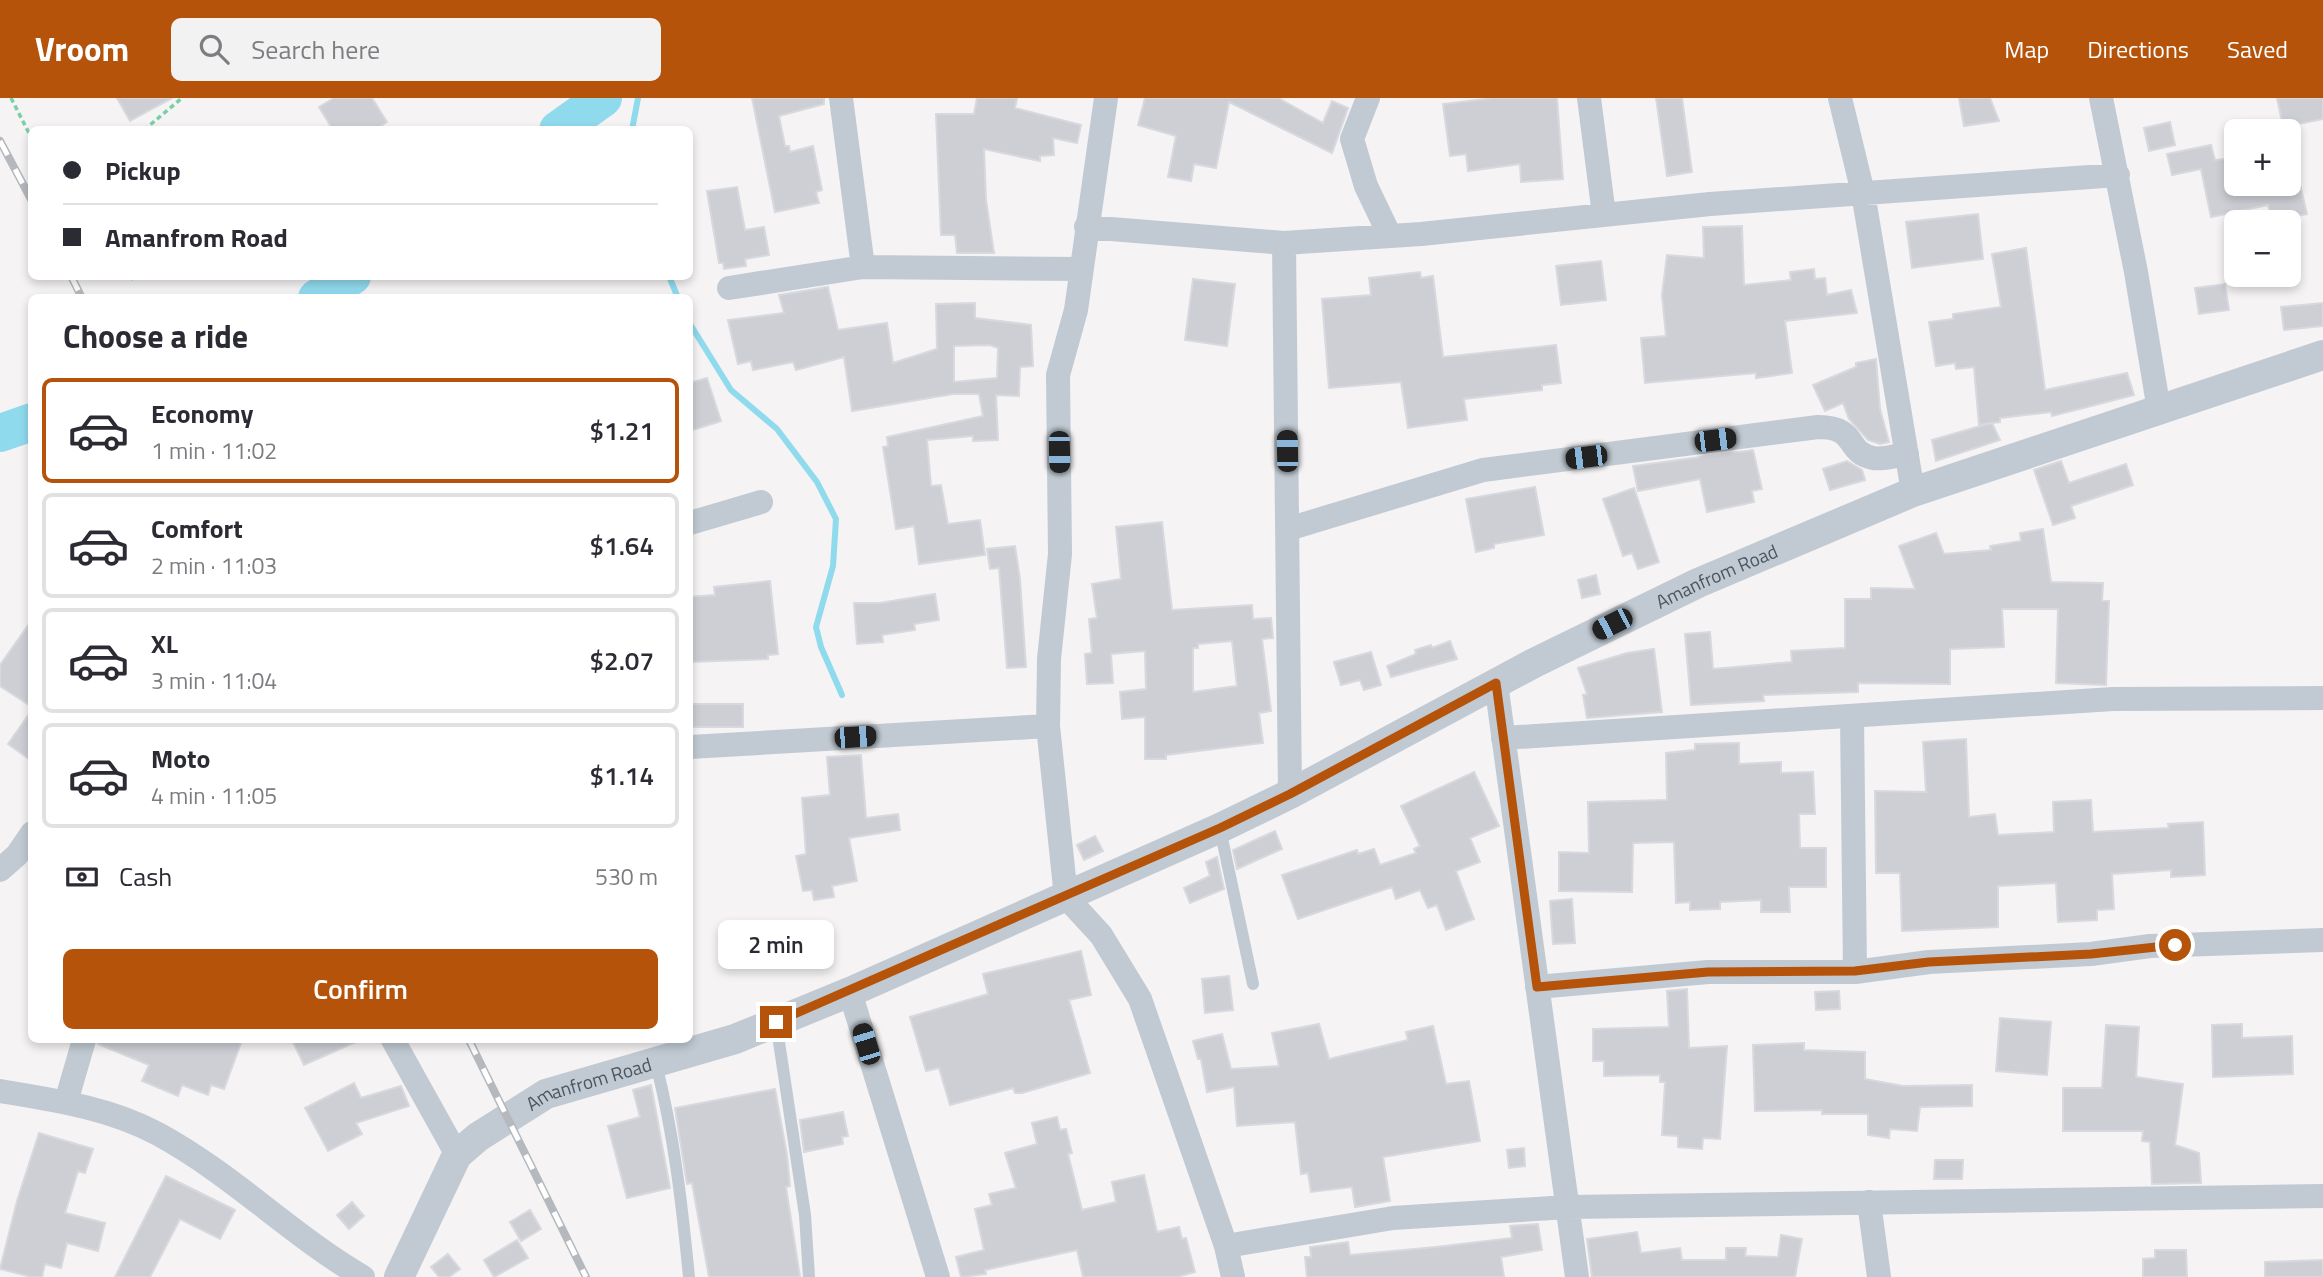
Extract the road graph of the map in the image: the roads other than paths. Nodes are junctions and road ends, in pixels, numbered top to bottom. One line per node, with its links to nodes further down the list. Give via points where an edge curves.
1 (841, 98): 13 (street)
2 (1107, 98): 10 (street)
3 (1368, 98): 11 (street, via 1352,139 1366,186)
4 (1589, 98): 9 (street)
5 (1840, 98): 8 (street)
6 (2101, 98): 7 (street)
7 (2118, 175): 8 (street); 17 (street)
8 (1863, 193): 9 (street); 18 (street)
9 (1604, 215): 11 (street)
10 (1086, 228): 12 (street); 14 (street)
11 (1389, 234): 12 (street)
12 (1284, 243): 22 (street)
13 (863, 267): 14 (street); 15 (street)
14 (1080, 269): 26 (street, via 1076,310 1058,375 1060,554 1049,659)
15 (729, 288)
16 (2323, 355): 17 (street, Amanfrom Road)
17 (2160, 410): 19 (street, Amanfrom Road)
18 (1907, 454): 19 (street); 22 (street, via 1875,459 1857,451 1848,434 1818,427 1483,470)
19 (1913, 492): 23 (street, Amanfrom Road, via 1698,583)
20 (761, 502): 21 (street)
21 (693, 522)
22 (1288, 529): 29 (street)
23 (1496, 683): 27 (street); 29 (street, Amanfrom Road)
24 (2323, 698): 25 (street, via 2113,699)
25 (1852, 716): 27 (street); 35 (street)
26 (1048, 726): 28 (street); 33 (street)
27 (1503, 738): 37 (street)
28 (693, 747)
29 (1290, 794): 30 (street, Amanfrom Road)
30 (1220, 828): 33 (street, Amanfrom Road); 36 (lane)
31 (28, 839): 32 (street)
32 (0, 870)
33 (1066, 897): 38 (street, Amanfrom Road); 49 (street, via 1101,934 1140,999)
34 (2323, 940): 35 (street, via 2150,946)
35 (1855, 971): 37 (street, via 1708,972)
36 (1253, 984)
37 (1537, 987): 48 (street)
38 (850, 992): 39 (street, Amanfrom Road); 54 (street)
39 (776, 1022): 42 (street, Amanfrom Road, via 735,1039); 53 (lane, via 805,1215)
40 (83, 1043): 44 (street)
41 (395, 1043): 45 (street)
42 (664, 1054): 45 (street, Amanfrom Road, via 546,1094); 52 (lane)
43 (0, 1091): 44 (street)
44 (66, 1102): 50 (street, via 158,1134 328,1257)
45 (457, 1155): 51 (street, Amanfrom Road)
46 (2323, 1196): 47 (street)
47 (1869, 1202): 48 (street); 57 (street)
48 (1567, 1207): 49 (street, via 1393,1218); 56 (street)
49 (1226, 1246): 55 (street)
50 (363, 1277)
51 (399, 1277)
52 (689, 1277)
53 (809, 1277)
54 (938, 1277)
55 (1233, 1277)
56 (1577, 1277)
57 (1879, 1277)

